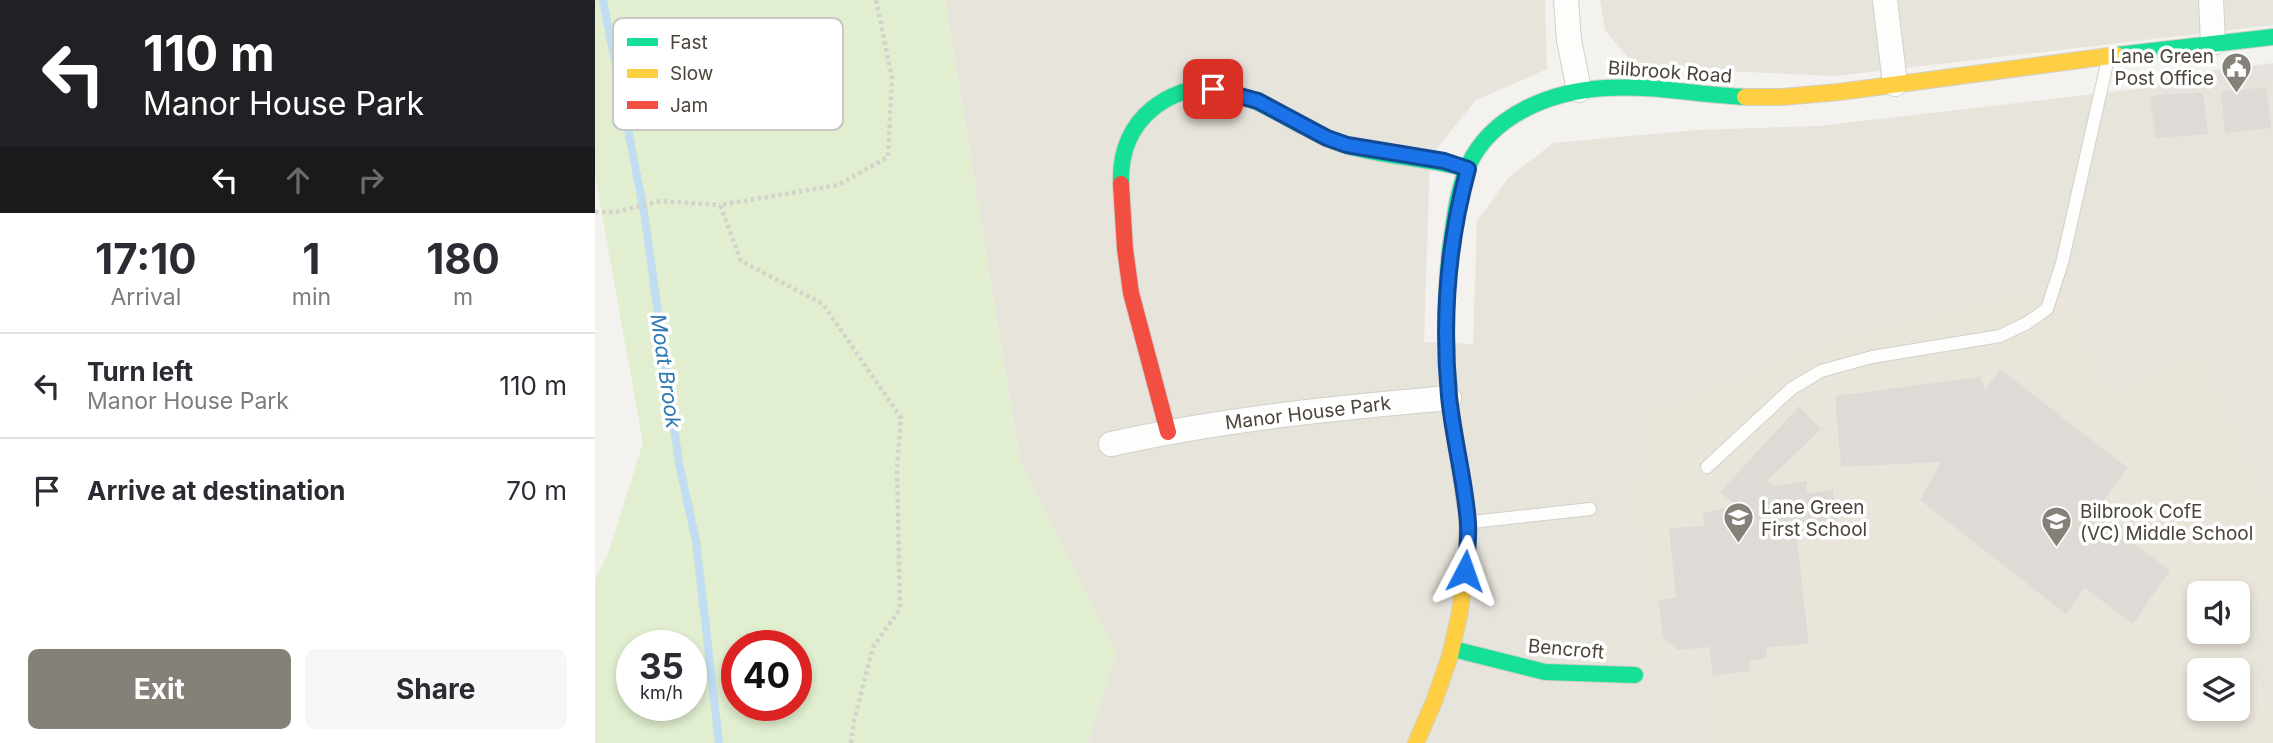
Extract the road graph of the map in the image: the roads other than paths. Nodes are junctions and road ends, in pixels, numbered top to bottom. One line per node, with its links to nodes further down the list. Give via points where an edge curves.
1 (1566, 0): 8 (street)
2 (1885, 0): 7 (street)
3 (2211, 0): 5 (street)
4 (2273, 37): 5 (street, Bilbrook Road)
5 (2213, 43): 6 (street, Bilbrook Road)
6 (2108, 55): 7 (street, Bilbrook Road); 13 (lane, via 2062,263 2047,309 2000,336 1872,357 1821,371 1791,389)
7 (1895, 84): 8 (street, Bilbrook Road, via 1757,98 1638,87)
8 (1579, 90): 9 (street, Bilbrook Road, via 1510,119 1479,148)
9 (1468, 169): 10 (street, Bilbrook Road, via 1456,211 1451,256 1446,351); 11 (street, via 1347,145 1258,101 1213,89 1166,98 1147,113 1123,152 1124,240 1131,293)
10 (1449, 398): 11 (street, Manor House Park, via 1261,417); 15 (street, Bilbrook Road)
11 (1168, 432): 12 (street, Manor House Park)
12 (1111, 444)
13 (1707, 467)
14 (1590, 509): 15 (lane)
15 (1468, 522): 16 (street, Bilbrook Road)
16 (1453, 649): 17 (street, Bencroft, via 1545,673); 18 (street, Bilbrook Road)
17 (1635, 675)
18 (1416, 743)

